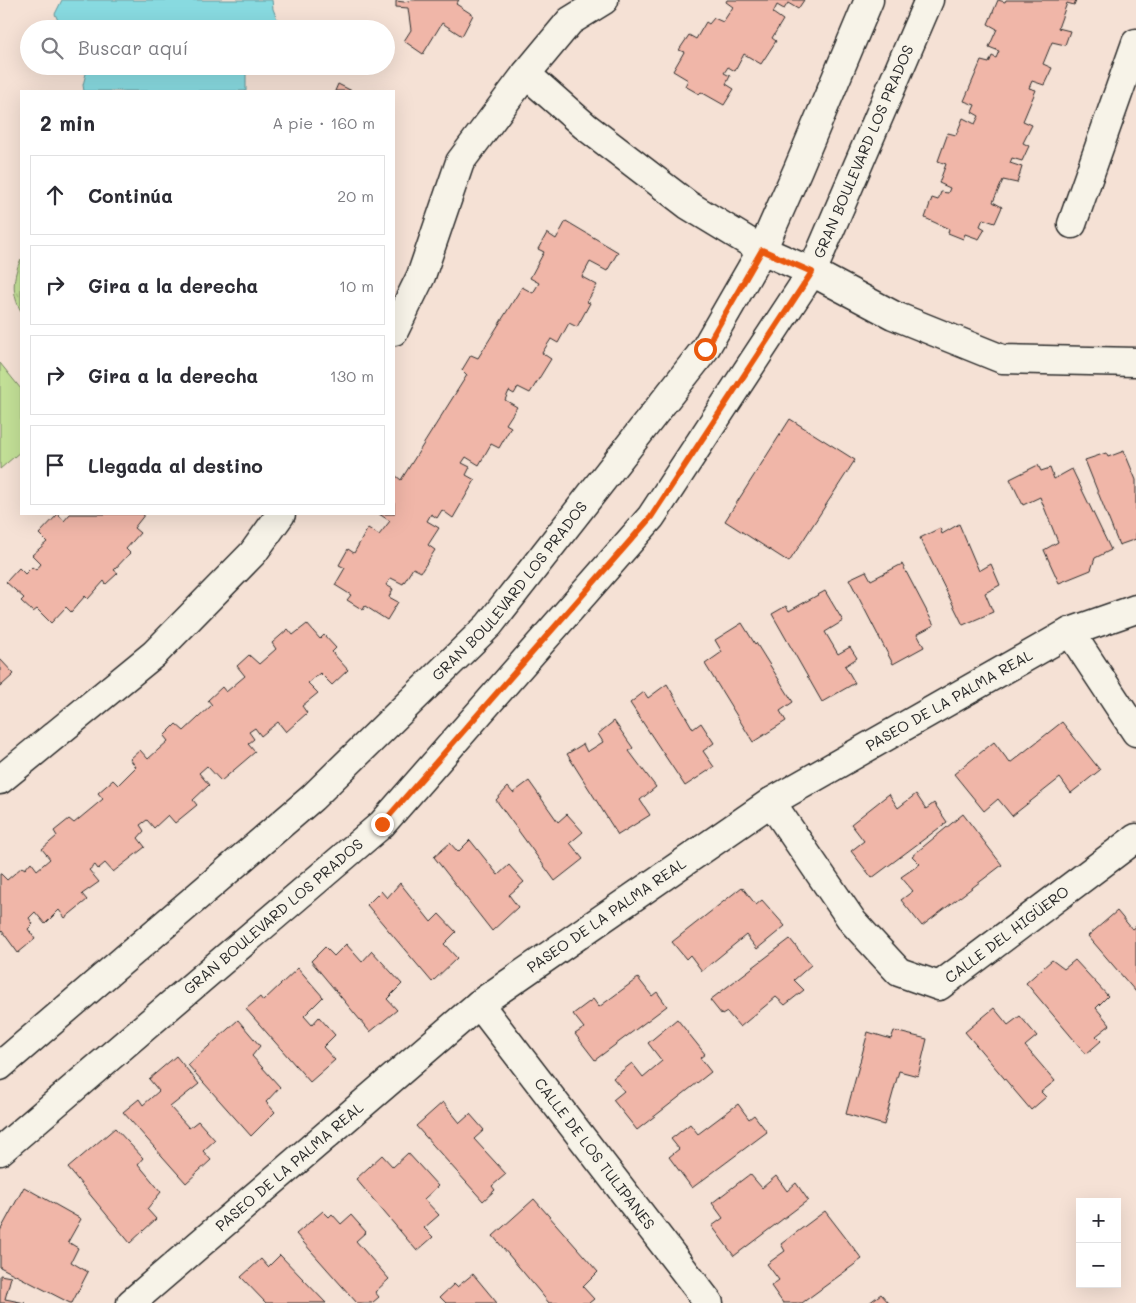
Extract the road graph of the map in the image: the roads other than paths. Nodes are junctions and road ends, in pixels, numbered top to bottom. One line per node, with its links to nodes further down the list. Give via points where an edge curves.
1 (604, 0): 5 (street, via 570,21)
2 (869, 0): 7 (street, GRAN BOULEVARD LOS PRADOS)
3 (929, 0): 8 (street, GRAN BOULEVARD LOS PRADOS)
4 (1135, 49): 6 (street)
5 (526, 74): 7 (street, via 584,126 688,205); 9 (street, via 460,162 421,276)
6 (1072, 224)
7 (762, 250): 8 (street); 19 (street, GRAN BOULEVARD LOS PRADOS, via 705,349 489,625 312,798)
8 (812, 272): 10 (street, via 893,315 1002,358); 20 (street, GRAN BOULEVARD LOS PRADOS, via 651,517 382,824)
9 (395, 329)
10 (1136, 362)
11 (281, 515): 15 (street, via 253,553 154,654)
12 (1136, 609): 13 (street, PASEO DE LA PALMA REAL)
13 (1070, 632): 14 (street); 16 (street, PASEO DE LA PALMA REAL)
14 (1136, 732)
15 (0, 780)
16 (771, 802): 17 (street, CALLE DEL HIGÜERO, via 853,922 899,972 939,986); 18 (street, PASEO DE LA PALMA REAL)
17 (1136, 838)
18 (479, 1004): 21 (street, CALLE DE LOS TULIPANES); 22 (street, PASEO DE LA PALMA REAL)
19 (0, 1066)
20 (0, 1151)
21 (695, 1298)
22 (130, 1303)

